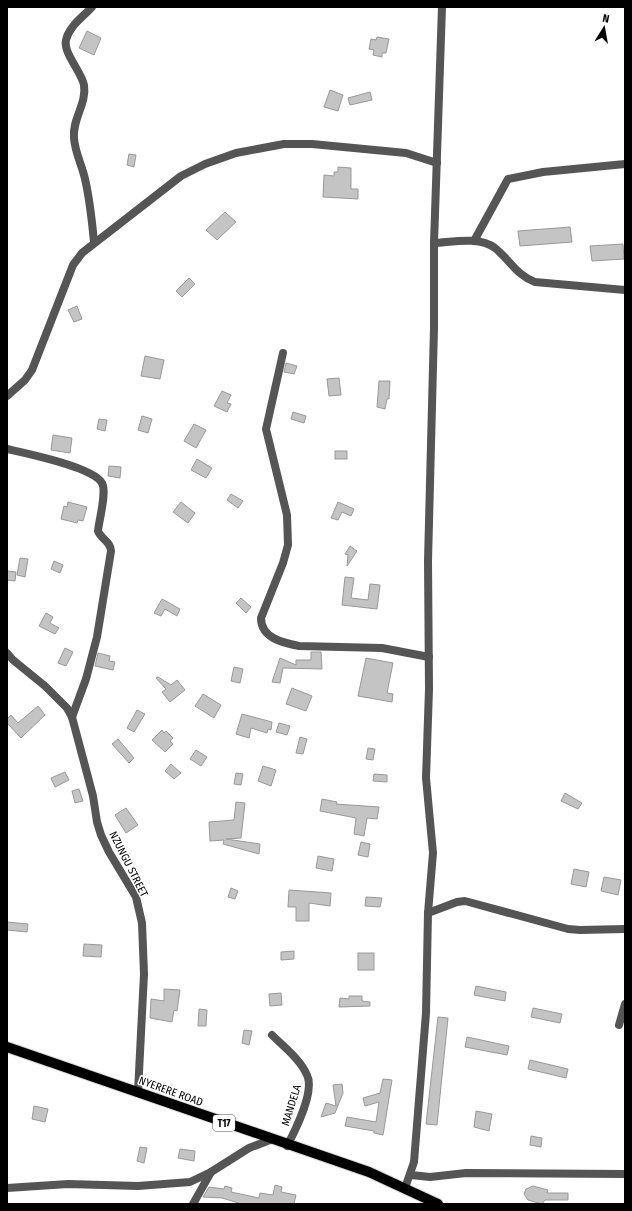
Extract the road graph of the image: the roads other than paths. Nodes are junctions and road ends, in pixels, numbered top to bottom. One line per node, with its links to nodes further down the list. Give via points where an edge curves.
1 (92, 7): 6 (street, via 68,34 66,48 82,76 84,86 84,100 74,130 74,138 85,177)
2 (442, 7): 3 (street)
3 (438, 163): 6 (street, via 406,153 312,144 284,144 236,153 181,176); 7 (street)
4 (625, 164): 5 (street, via 543,172 508,179)
5 (474, 241): 7 (street); 8 (street, via 493,247 517,272 535,282)
6 (94, 242): 10 (street, via 73,265 32,370)
7 (434, 243): 13 (street, via 428,561)
8 (625, 290)
9 (283, 353): 13 (street, via 266,429 287,516 288,545 261,625 269,636 288,644 382,648)
10 (7, 396)
11 (7, 449): 14 (street, via 54,460 94,476 104,489 98,531 110,545 111,551 97,638 86,680)
12 (7, 653): 14 (street, NZUNGU STREET, via 60,700)
13 (429, 658): 15 (street, via 426,778 433,853)
14 (72, 718): 21 (street, NZUNGU STREET, via 101,835 136,897 142,924 144,974)
15 (428, 913): 16 (street, via 446,905 465,901 568,929); 26 (street, via 426,1013)
16 (625, 929)
17 (625, 1004): 18 (street)
18 (619, 1025)
19 (272, 1035): 23 (street, MANDELA, via 302,1066 309,1083 304,1107)
20 (7, 1047): 21 (main road, NYERERE ROAD / T17)
21 (138, 1092): 22 (main road, NYERERE ROAD / T17)
22 (270, 1140): 23 (main road, NYERERE ROAD / T17); 24 (street, via 250,1148)
23 (287, 1146): 28 (main road, NYERERE ROAD / T17, via 369,1172)
24 (211, 1172): 27 (street, via 190,1182 171,1184 68,1184); 30 (street)
25 (625, 1174): 26 (street, via 466,1173 430,1177)
26 (411, 1175): 28 (street)
27 (7, 1188)
28 (405, 1188): 29 (main road, NYERERE ROAD / T17)
29 (427, 1201): 31 (main road, NYERERE ROAD / T17)
30 (193, 1204)
31 (438, 1204)

